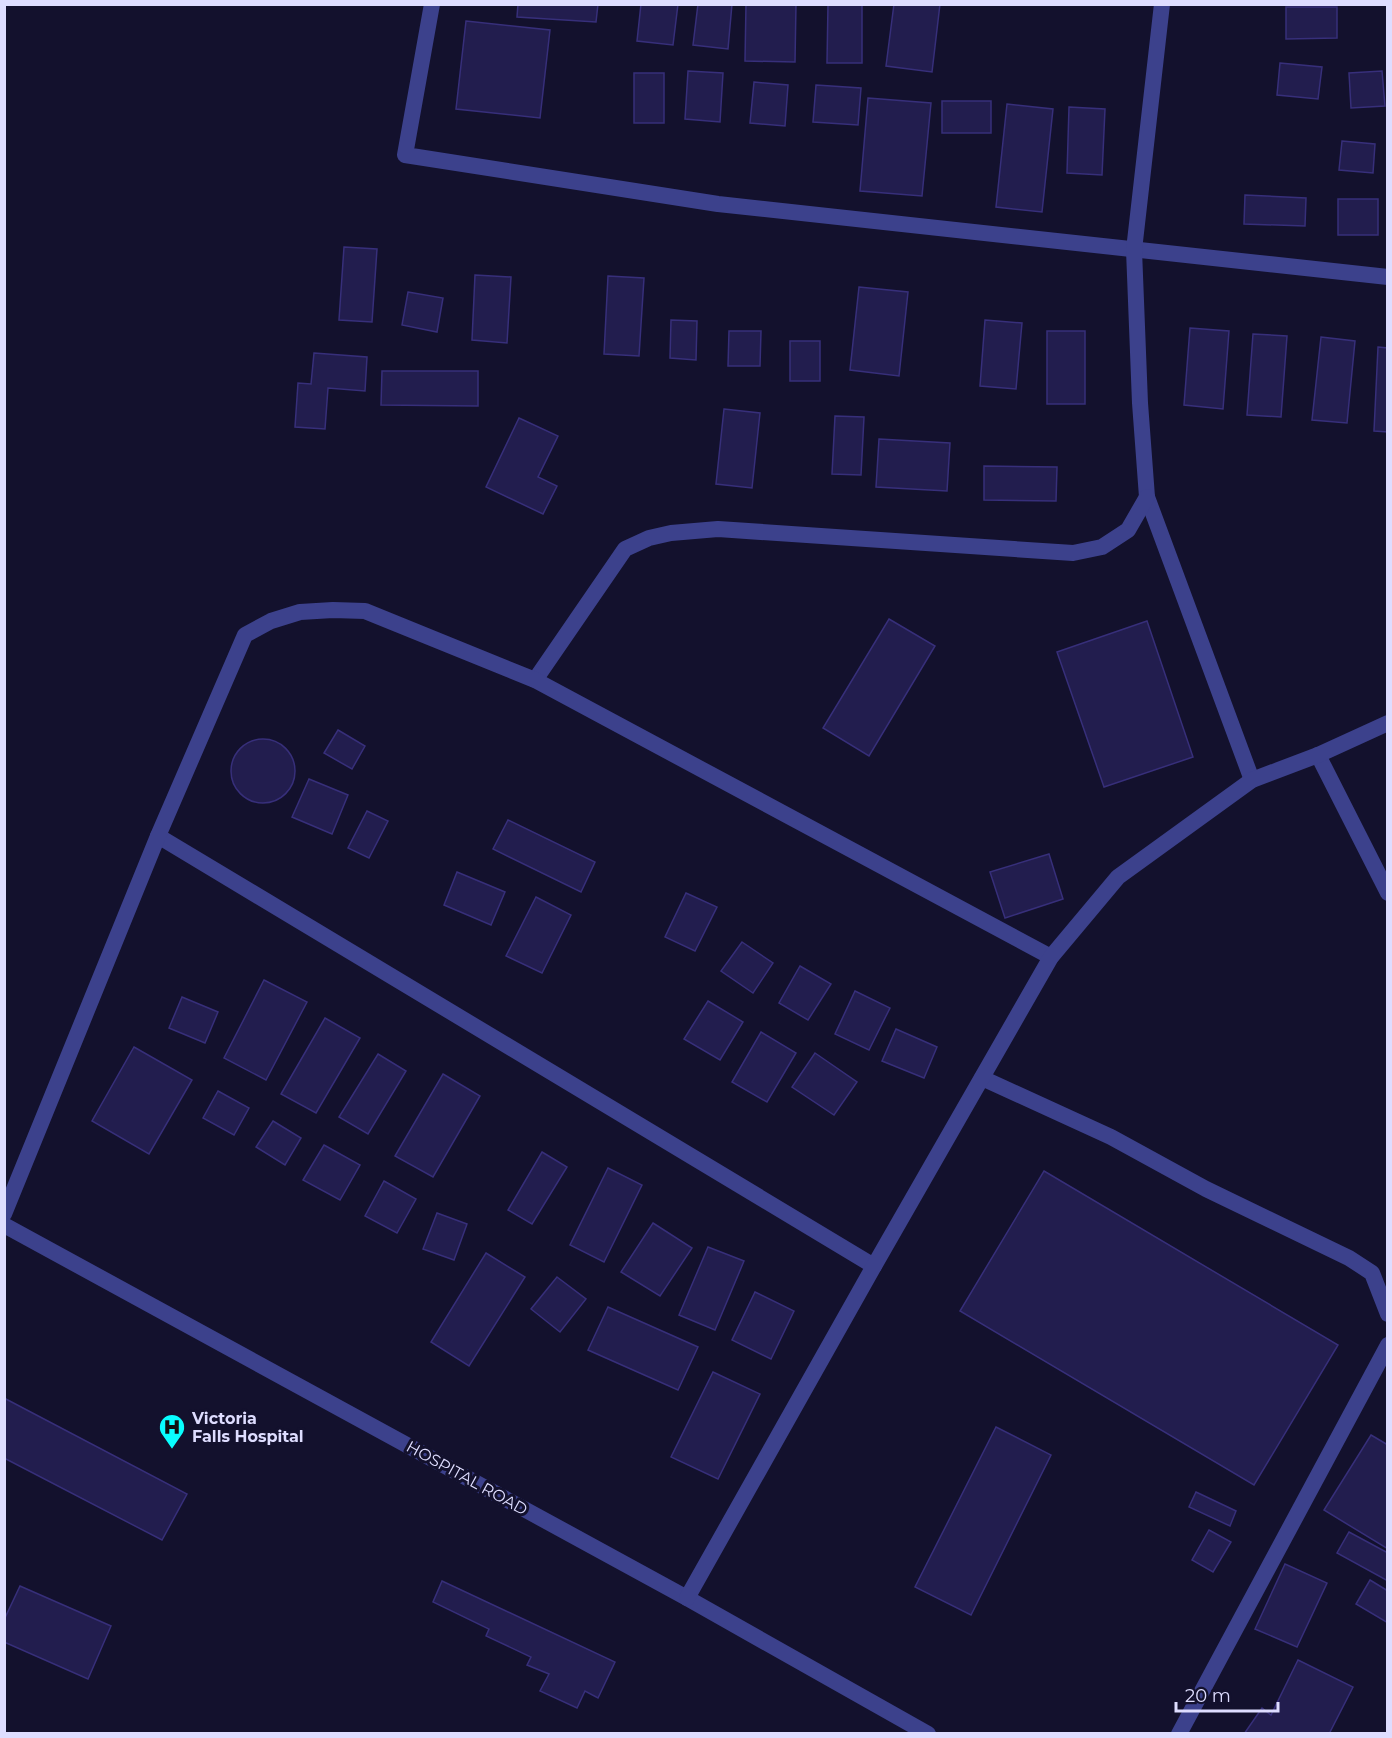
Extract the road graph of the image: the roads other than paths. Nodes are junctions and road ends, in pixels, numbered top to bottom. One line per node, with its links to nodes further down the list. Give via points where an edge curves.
1 (432, 4): 3 (street, via 405,155 718,204)
2 (1162, 4): 3 (street)
3 (1134, 250): 4 (street); 5 (street)
4 (1388, 277)
5 (1147, 497): 6 (street, via 1128,530 1102,547 1073,553 718,529 649,538 625,549); 9 (street)
6 (534, 680): 10 (street, via 365,611 300,612 272,621 245,635); 12 (street)
7 (1388, 723): 8 (street)
8 (1318, 755): 9 (street); 11 (street)
9 (1252, 780): 12 (street, via 1118,877)
10 (158, 836): 14 (street); 16 (street)
11 (1388, 893)
12 (1052, 957): 13 (street)
13 (982, 1078): 16 (street); 17 (street, via 1111,1137 1206,1189 1349,1258 1372,1273)
14 (4, 1214)
15 (4, 1225): 19 (street, HOSPITAL ROAD)
16 (874, 1266): 19 (street)
17 (1388, 1314)
18 (1388, 1345): 21 (street)
19 (687, 1598): 20 (street, HOSPITAL ROAD)
20 (928, 1734)
21 (1179, 1734)

